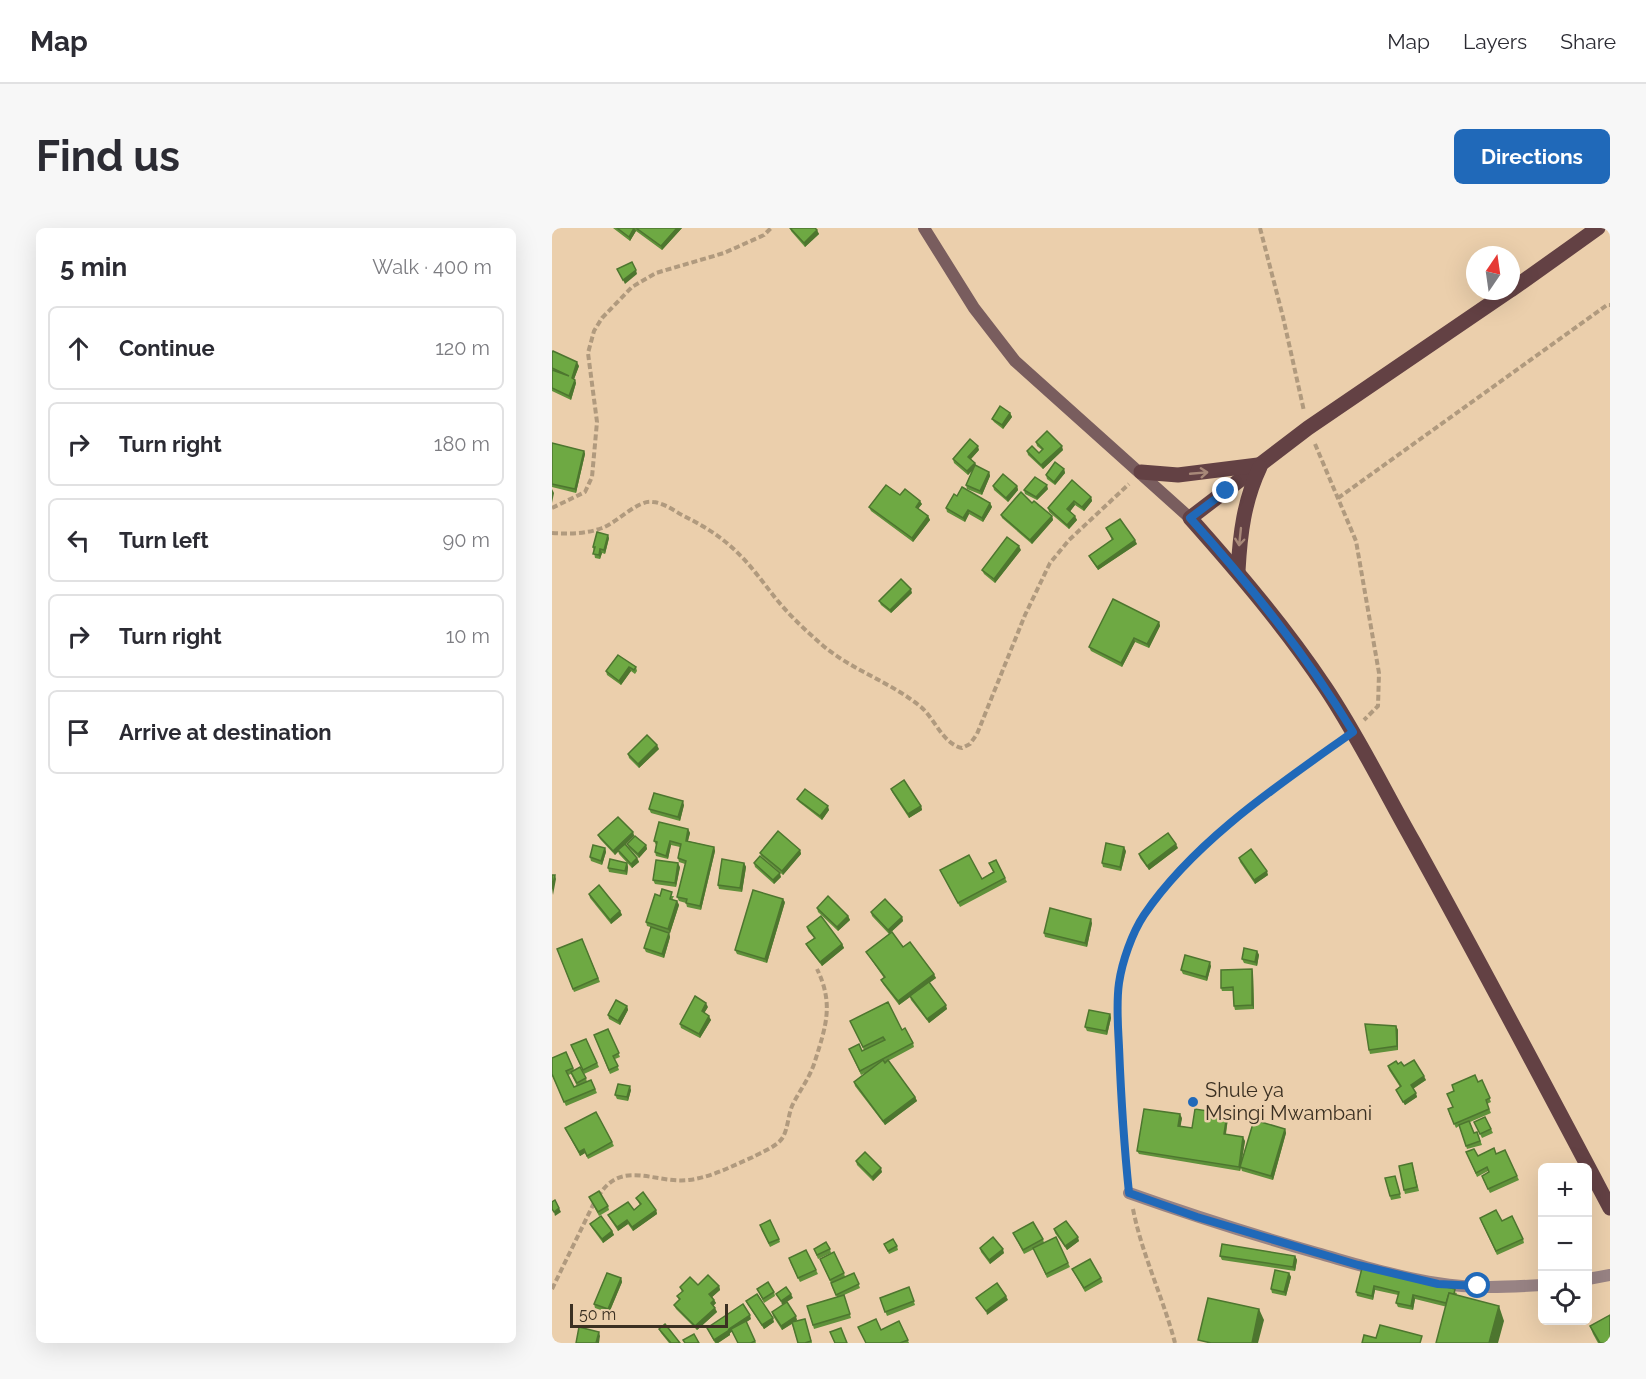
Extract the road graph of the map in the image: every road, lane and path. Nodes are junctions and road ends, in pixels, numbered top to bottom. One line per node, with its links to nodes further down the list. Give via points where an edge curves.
1 (771, 228): 12 (path, via 724,253 656,273 632,287 602,318 588,353 597,422 592,477 585,492)
2 (924, 228): 10 (street, via 974,308 1015,361)
3 (1260, 228): 8 (path)
4 (1598, 228): 5 (main road)
5 (1520, 283)
6 (1495, 300): 8 (main road)
7 (1610, 305): 11 (path)
8 (1308, 428): 9 (main road); 11 (path)
9 (1261, 464): 10 (main road, one-way to 9, via 1178,475); 13 (main road); 15 (main road, one-way to 15, via 1244,513)
10 (1141, 472): 13 (street); 14 (path, via 1050,563 977,734 962,748 950,742 923,709 906,696 823,645 797,622 729,545 663,505 644,502 620,519 589,532)
11 (1338, 498): 16 (path, via 1356,541 1379,673 1378,706)
12 (552, 508)
13 (1190, 518): 15 (main road)
14 (552, 532)
15 (1238, 571): 16 (main road, via 1326,688)
16 (1353, 732): 18 (path, via 1280,784 1220,834 1173,878 1143,917 1125,958 1119,984 1120,1079); 19 (main road)
17 (817, 969): 23 (path, via 826,987 826,1019 813,1067 792,1106 783,1138 762,1152 704,1178 672,1180 626,1175 613,1179 593,1205)
18 (1129, 1193): 22 (street, via 1286,1244 1438,1284 1498,1288); 24 (path, via 1138,1236)
19 (1610, 1208)
20 (1610, 1275): 21 (street)
21 (1592, 1278)
22 (1538, 1284)
23 (552, 1289)
24 (1175, 1343)

